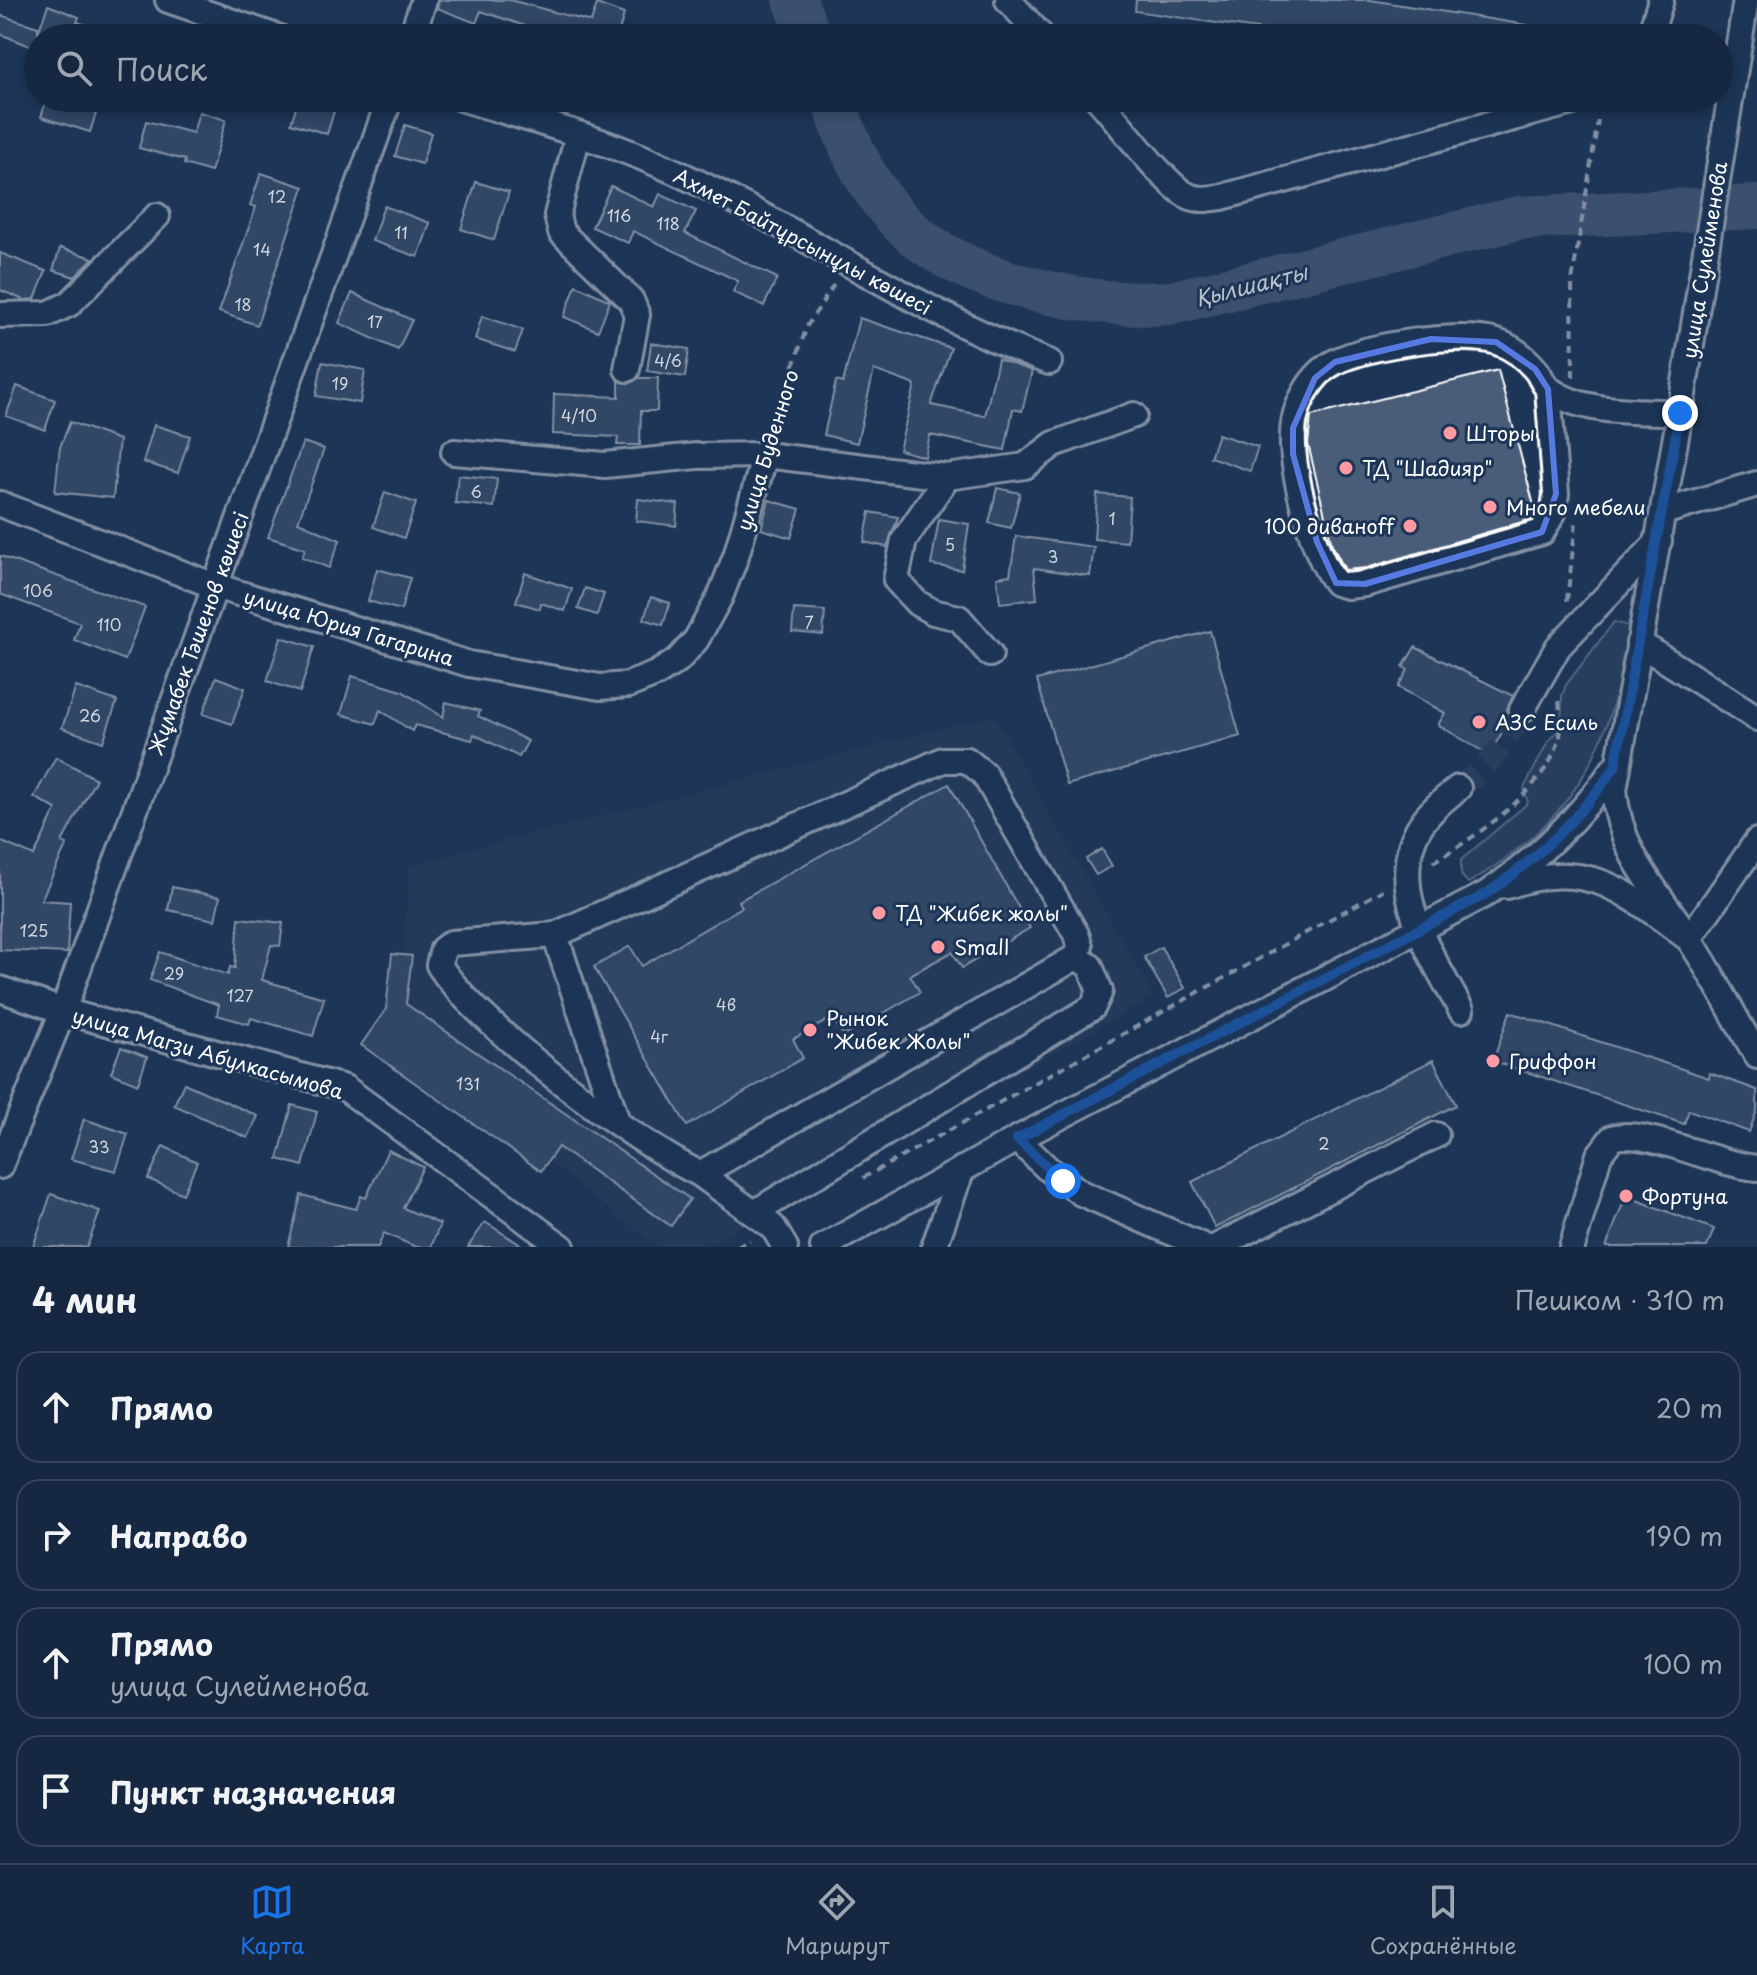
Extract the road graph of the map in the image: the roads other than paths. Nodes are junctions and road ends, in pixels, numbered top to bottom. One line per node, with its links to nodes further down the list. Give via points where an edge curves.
1 (168, 0): 6 (street)
2 (424, 0): 7 (street)
3 (1008, 0): 8 (street)
4 (1661, 0): 9 (street)
5 (1746, 0): 10 (street, улица Сулейменова)
6 (239, 24)
7 (416, 24)
8 (1030, 24)
9 (1653, 24)
10 (1733, 82)
11 (385, 112): 31 (street, Жұмабек Тәшенов көшесі)
12 (505, 112): 16 (street, Ахмет Байтұрсынұлы көшесі)
13 (1109, 112): 14 (street, via 1169,181 1200,199)
14 (1535, 112)
15 (1728, 112): 22 (street, улица Сулейменова)
16 (578, 135): 19 (street, Ахмет Байтұрсынұлы көшесі, via 682,174 910,301); 20 (street, via 557,215 561,232 631,300 637,315)
17 (157, 216): 18 (street, via 69,304 48,314)
18 (0, 315)
19 (1049, 362)
20 (627, 369)
21 (1548, 389): 21 (street, via 1556,494 1554,511 1542,532 1365,584 1336,583 1317,542 1293,454 1301,398 1315,378 1335,362 1360,355 1431,339 1465,338 1496,342 1517,352); 22 (street, via 1600,408)
22 (1680, 413): 29 (street, улица Сулейменова)
23 (1134, 415): 26 (street, via 1054,444 1025,466)
24 (454, 452): 25 (street, via 605,465)
25 (765, 455): 26 (street); 32 (street, улица Буденного, via 736,556)
26 (947, 477): 34 (street, via 904,540 896,580 917,603 959,618)
27 (1757, 484): 29 (street)
28 (0, 504): 31 (street, улица Юрия Гагарина)
29 (1663, 512): 30 (street, улица Сулейменова)
30 (1659, 541): 33 (street, улица Сулейменова); 35 (street, via 1558,647)
31 (215, 586): 32 (street, улица Юрия Гагарина, via 469,664 600,687 628,685 656,674); 47 (street, Жұмабек Тәшенов көшесі)
32 (696, 640)
33 (1639, 643): 36 (street); 37 (street, улица Сулейменова)
34 (990, 654)
35 (1522, 710)
36 (1757, 718)
37 (1615, 767): 40 (street, via 1549,847); 43 (street, via 1616,813 1636,866)
38 (1458, 788): 41 (street, via 1431,811 1414,837 1408,876)
39 (1757, 841): 43 (street)
40 (1486, 894): 41 (street); 43 (street, via 1551,875 1591,877 1638,901)
41 (1418, 929): 46 (street); 51 (street)
42 (555, 935): 44 (street, via 955,759 967,760 984,774 1076,934); 49 (street); 49 (street, via 451,943 439,955 439,965 474,1006)
43 (1689, 939): 48 (street)
44 (1076, 957): 55 (street); 56 (street, via 1090,966 1100,991 1093,1007)
45 (0, 989): 47 (street, улица Магзи Абулкасымова)
46 (1461, 1010)
47 (63, 1011): 52 (street, Жұмабек Тәшенов көшесі); 58 (street, улица Магзи Абулкасымова, via 345,1088)
48 (1757, 1056)
49 (617, 1121): 55 (street)
50 (1436, 1135): 62 (street)
51 (1017, 1139): 54 (street); 57 (street, via 1081,1193)
52 (0, 1166)
53 (1757, 1168): 63 (street, via 1632,1134 1612,1138 1599,1155)
54 (962, 1169): 59 (street); 60 (street)
55 (700, 1174): 56 (street)
56 (771, 1229)
57 (1175, 1241): 61 (street)
58 (562, 1247)
59 (823, 1247)
60 (934, 1247)
61 (1205, 1247)
62 (1216, 1247)
63 (1572, 1247)

